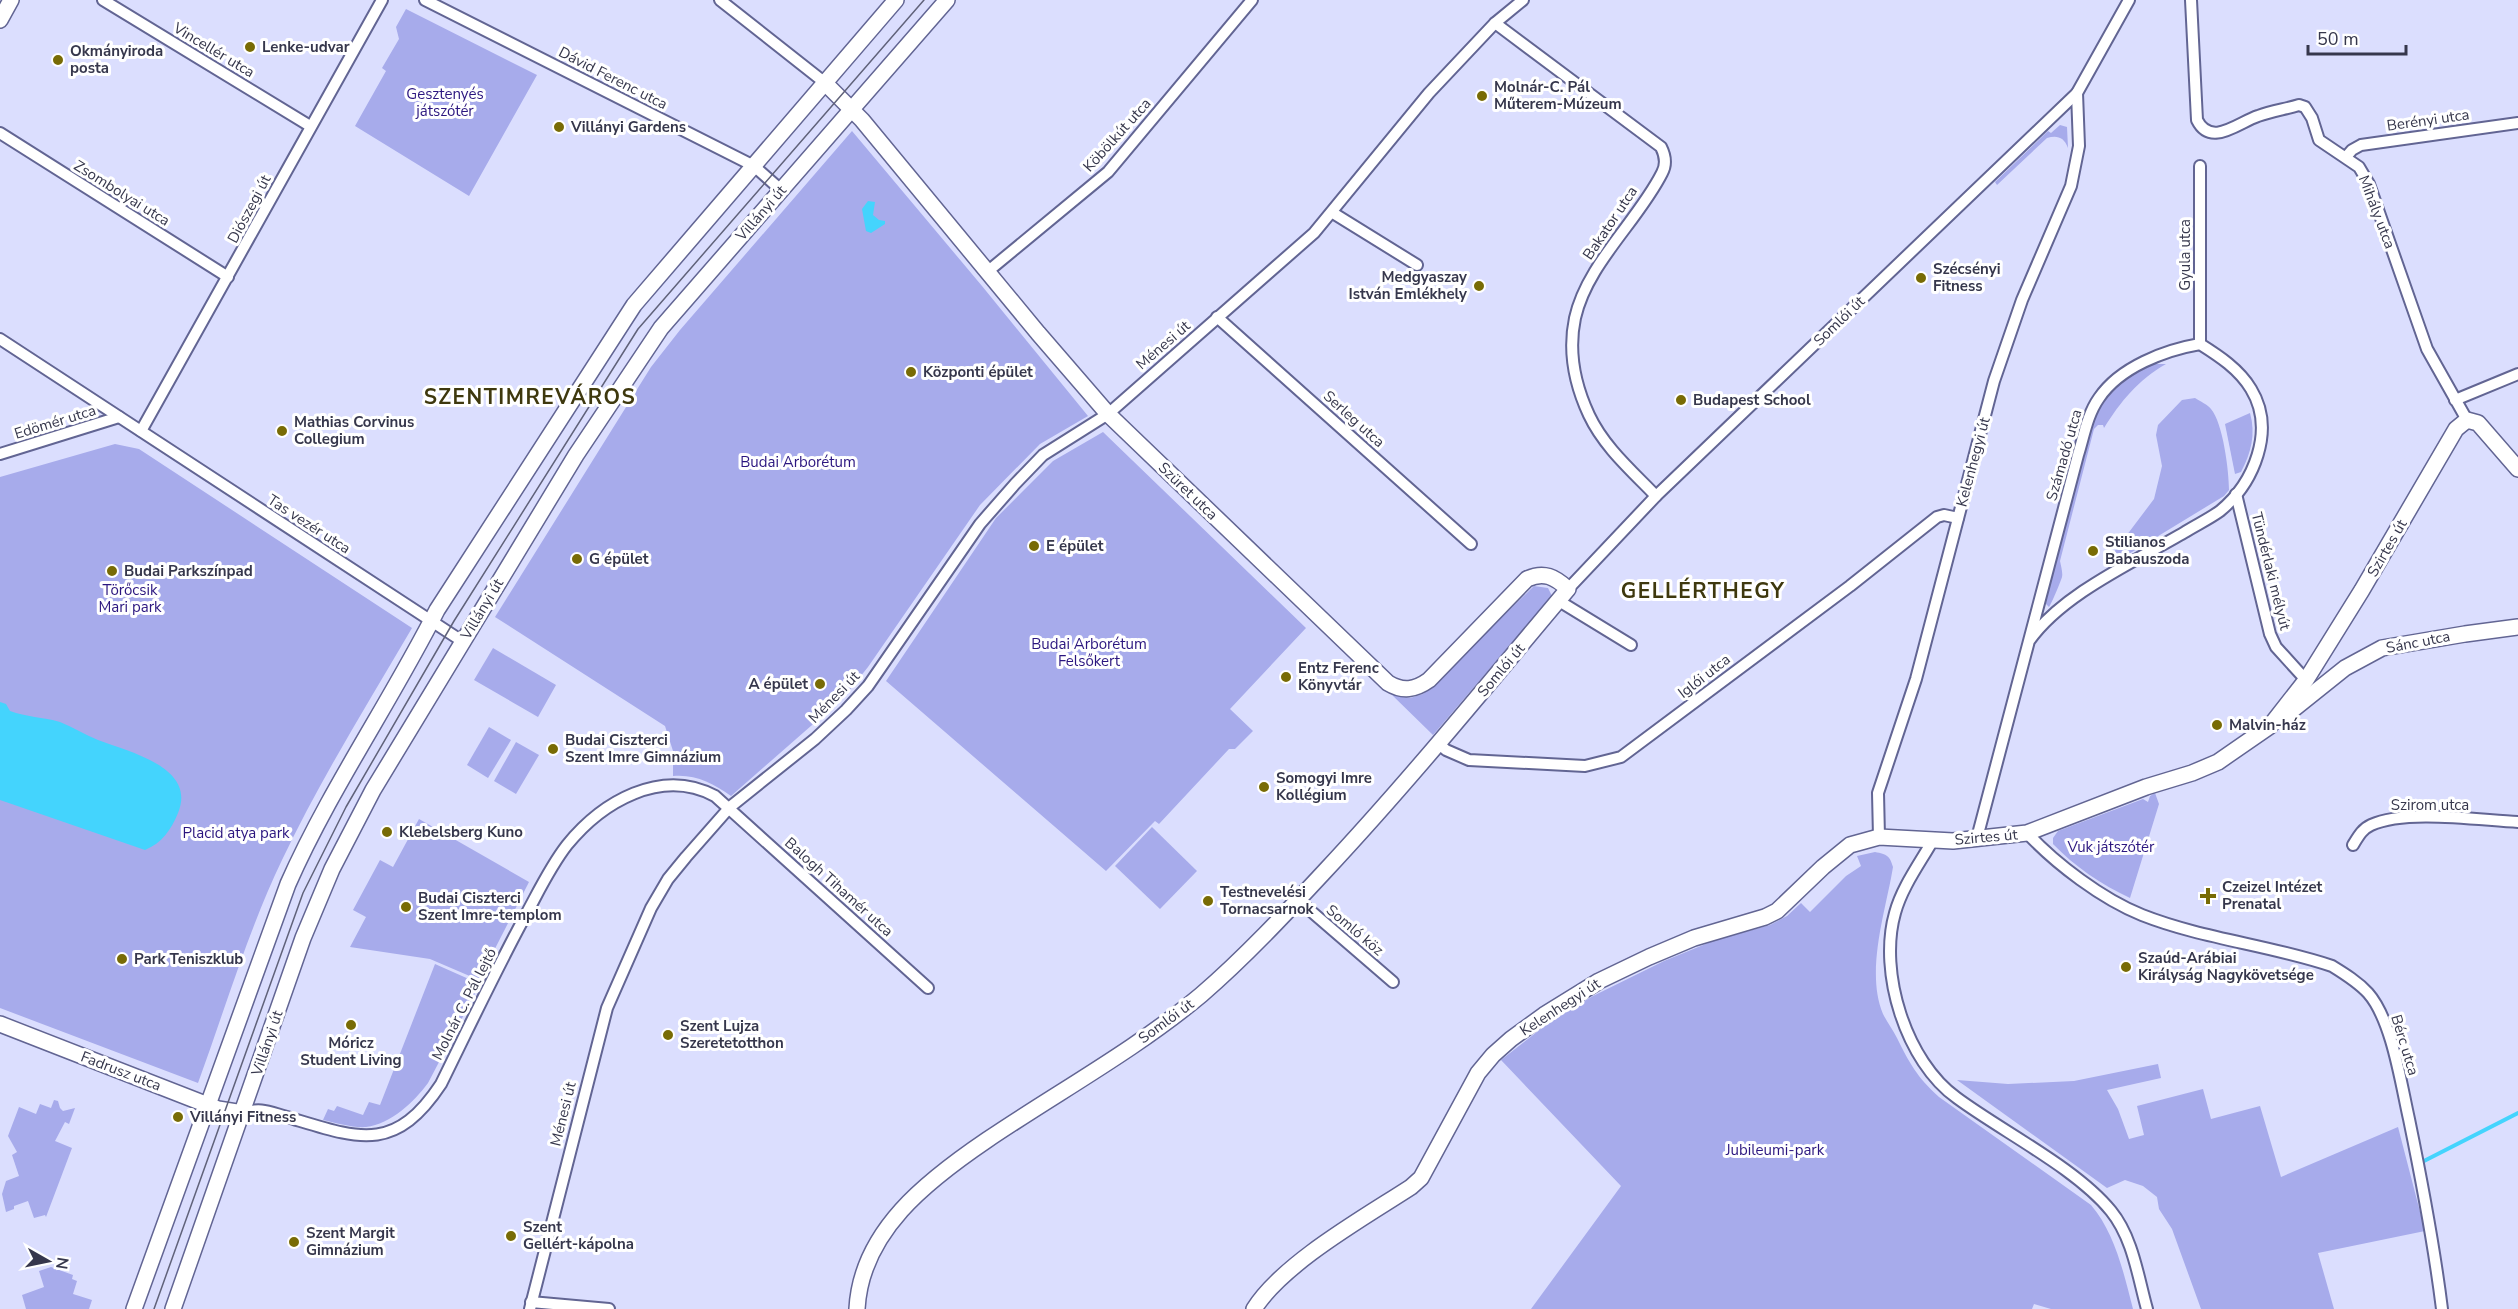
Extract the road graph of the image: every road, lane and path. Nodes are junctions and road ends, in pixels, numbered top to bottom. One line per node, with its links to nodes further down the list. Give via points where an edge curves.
1 (11, 0): 12 (street)
2 (103, 0): 18 (street, Vincellér utca)
3 (382, 0): 18 (street, Diószegi út)
4 (425, 0): 21 (street, Dávid Ferenc utca)
5 (720, 0): 14 (street)
6 (896, 0): 14 (street)
7 (947, 0): 16 (street, Villányi út)
8 (1252, 0): 26 (street, Köbölkút utca, via 1108,172)
9 (1522, 0): 13 (street, Ménesi út)
10 (2129, 0): 15 (street, Somlói út)
11 (2191, 0): 20 (street, Mihály utca, via 2197,120 2201,127 2209,132 2228,130 2256,116 2299,105 2312,118 2319,140)
12 (0, 20)
13 (1495, 23): 24 (street, Ménesi út, via 1400,126); 40 (street, Bakator utca, via 1661,147 1665,154 1662,173 1583,295 1572,336 1576,381 1590,417 1607,444)
14 (824, 82): 16 (street, Szüret utca); 21 (street)
15 (2077, 93): 40 (street, Somlói út); 41 (street, Kelenhegyi út, via 2079,146 2071,186 2009,331)
16 (853, 109): 23 (street, Villányi út); 26 (street, Szüret utca)
17 (2518, 123): 20 (street, Berényi utca, via 2361,145)
18 (310, 126): 27 (street, Diószegi út)
19 (0, 133): 27 (street, Zsombolyai utca)
20 (2346, 157): 32 (street, Mihály utca, via 2359,167 2369,184 2433,360)
21 (754, 166): 23 (street, Dávid Ferenc utca); 44 (street, via 634,305 472,552)
22 (2200, 166): 30 (street, Gyula utca)
23 (781, 190): 47 (street, Villányi út, via 661,328 576,455)
24 (1333, 213): 25 (street); 28 (street, Ménesi út, via 1268,276)
25 (1417, 265)
26 (987, 272): 33 (street, Szüret utca)
27 (228, 278): 36 (street, Diószegi út)
28 (1217, 317): 33 (street, Ménesi út); 42 (street, Serleg utca)
29 (0, 339): 34 (street)
30 (2200, 344): 39 (street, Számadó utca, via 2243,378 2260,413 2257,457); 46 (street, Számadó utca, via 2135,367 2098,399 2078,455)
31 (2518, 375): 32 (street)
32 (2455, 400): 35 (street, Mihály utca)
33 (1108, 414): 43 (street, Szüret utca, via 1395,687 1416,688 1429,680 1527,579 1548,576); 52 (street, Ménesi út, via 1054,447 1029,470 980,524 860,694 814,739)
34 (118, 417): 36 (street, Tas vezér utca); 37 (street, Edömér utca)
35 (2467, 420): 38 (street, Mihály utca, via 2478,423); 49 (street, Szirtes út, via 2456,429)
36 (141, 432): 44 (street, Tas vezér utca)
37 (0, 454)
38 (2518, 469)
39 (2236, 494): 46 (street, Számadó utca, via 2217,513 2061,605); 49 (street, Tündérlaki mélyút, via 2270,634 2276,647)
40 (1656, 496): 43 (street, Somlói út)
41 (1958, 518): 51 (street, Iglói utca, via 1937,517 1621,757 1585,766 1469,760); 55 (street, Kelenhegyi út, via 1916,679 1878,793)
42 (1471, 544)
43 (1563, 595): 48 (street); 51 (street, Somlói út)
44 (431, 622): 47 (street, Tas vezér utca); 63 (street, via 300,856)
45 (2518, 627): 50 (street, Sánc utca, via 2382,648 2345,668)
46 (2029, 641): 56 (street, Számadó utca)
47 (462, 642): 64 (street, Villányi út, via 373,790 332,869 303,938)
48 (1631, 645)
49 (2306, 680): 50 (street, Szirtes út)
50 (2270, 726): 54 (street, Szirtes út, via 2218,762)
51 (1439, 744): 59 (street, Somlói út)
52 (730, 807): 61 (street, Balogh Tihamér utca); 64 (street, Molnár C. Pál lejtő, via 702,789 654,787 626,796 568,844 553,864 441,1084 408,1121 368,1137 257,1108); 65 (street, Ménesi út, via 668,879 613,990)
53 (2518, 822): 58 (street, Szirom utca, via 2391,818 2369,826)
54 (2027, 833): 56 (street, Szirtes út); 72 (street, Bérc utca, via 2051,858 2128,909 2332,966 2369,994 2381,1015 2400,1077 2420,1167)
55 (1879, 837): 57 (street, Kelenhegyi út); 70 (street, Kelenhegyi út, via 1850,845 1777,911 1649,957 1599,981 1527,1027 1494,1054 1479,1073 1421,1178 1290,1270)
56 (1977, 838): 57 (street, Szirtes út)
57 (1933, 840): 71 (street, Szirtes út, via 1900,898 1892,931 1893,988 1911,1038 1929,1070 1949,1092 2070,1174 2106,1206 2128,1242)
58 (2353, 845)
59 (1298, 900): 60 (street, Somló köz); 69 (street, Somlói út, via 1183,1008 959,1159 913,1198 875,1247 861,1283)
60 (1394, 982)
61 (928, 988)
62 (0, 1024): 63 (street, Fadrusz utca)
63 (207, 1105): 64 (street, Fadrusz utca); 66 (street)
64 (243, 1113): 67 (street, Villányi út)
65 (531, 1306): 68 (street)
66 (134, 1309)
67 (172, 1309)
68 (609, 1309)
69 (857, 1309)
70 (1254, 1309)
71 (2146, 1309)
72 (2442, 1309)

